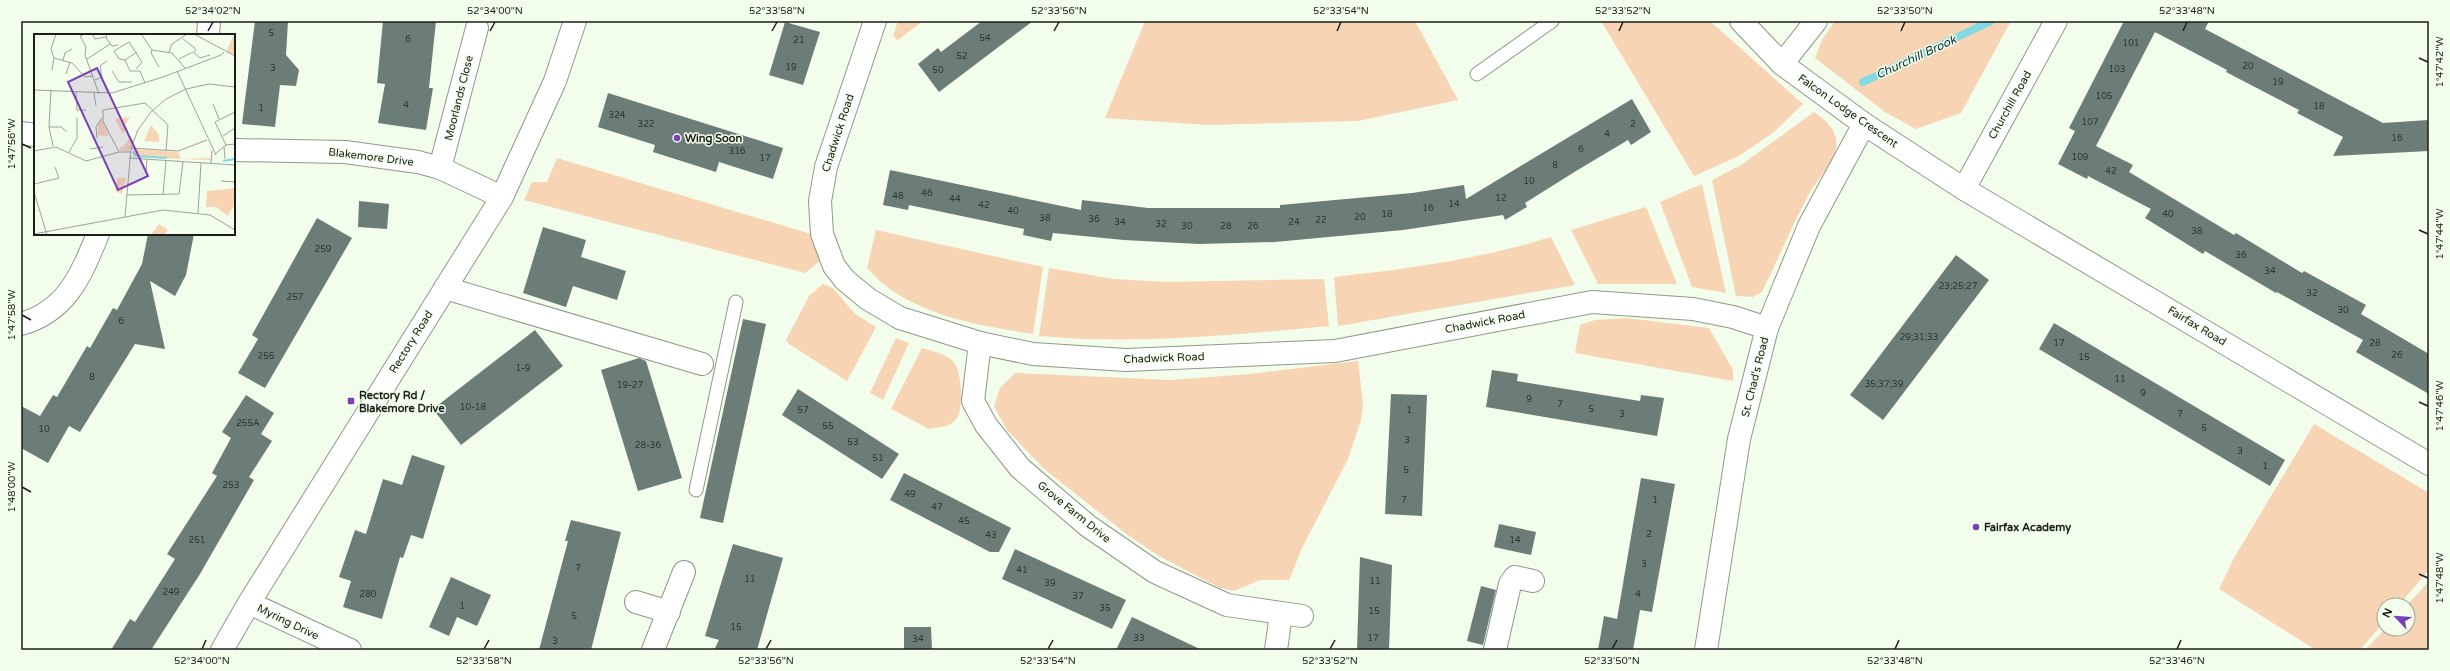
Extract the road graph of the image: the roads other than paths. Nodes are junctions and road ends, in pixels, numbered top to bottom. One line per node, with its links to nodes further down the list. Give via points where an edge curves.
1 (209, 21): 9 (street)
2 (575, 21): 18 (street, Rectory Road, via 555,81)
3 (875, 21): 24 (street, Chadwick Road, via 826,167 820,201 822,234 834,266 868,299 900,318)
4 (1552, 21): 11 (lane)
5 (1741, 21): 10 (street, Falcon Lodge Crescent)
6 (1816, 21): 10 (street)
7 (2056, 21): 17 (street, Churchill Road)
8 (477, 28): 16 (street, Moorlands Close)
9 (208, 34)
10 (1782, 64): 12 (street, Falcon Lodge Crescent)
11 (1477, 74)
12 (1864, 124): 17 (street, Falcon Lodge Crescent); 23 (street, St. Chad's Road, via 1809,226)
13 (21, 133): 14 (street)
14 (34, 135)
15 (235, 150): 16 (street, Blakemore Drive, via 345,152 418,162)
16 (440, 168): 18 (street, Blakemore Drive)
17 (1964, 189): 27 (street, Fairfax Road)
18 (502, 197): 20 (street, Rectory Road)
19 (98, 235): 22 (street, via 73,287 54,308 34,320)
20 (445, 288): 25 (street); 31 (street, Rectory Road)
21 (736, 302): 26 (lane)
22 (21, 324)
23 (1767, 328): 24 (street, Chadwick Road, via 1733,317 1693,309 1592,302 1335,350 1126,360 1033,354); 41 (street, St. Chad's Road, via 1739,439)
24 (980, 343): 34 (street, Grove Farm Drive, via 973,402 986,425 1020,468 1088,526 1155,572 1228,605)
25 (702, 364): 26 (lane)
26 (722, 371): 28 (lane)
27 (2429, 464)
28 (696, 490)
29 (684, 572): 33 (street)
30 (1533, 581): 40 (street, via 1515,577 1510,584)
31 (249, 602): 36 (street, Rectory Road); 37 (street, Myring Drive)
32 (636, 602): 33 (street)
33 (668, 612): 38 (street)
34 (1281, 614): 35 (street, Grove Farm Drive); 39 (street)
35 (1302, 616)
36 (222, 650)
37 (350, 650)
38 (653, 650)
39 (1276, 650)
40 (1495, 650)
41 (1706, 650)

